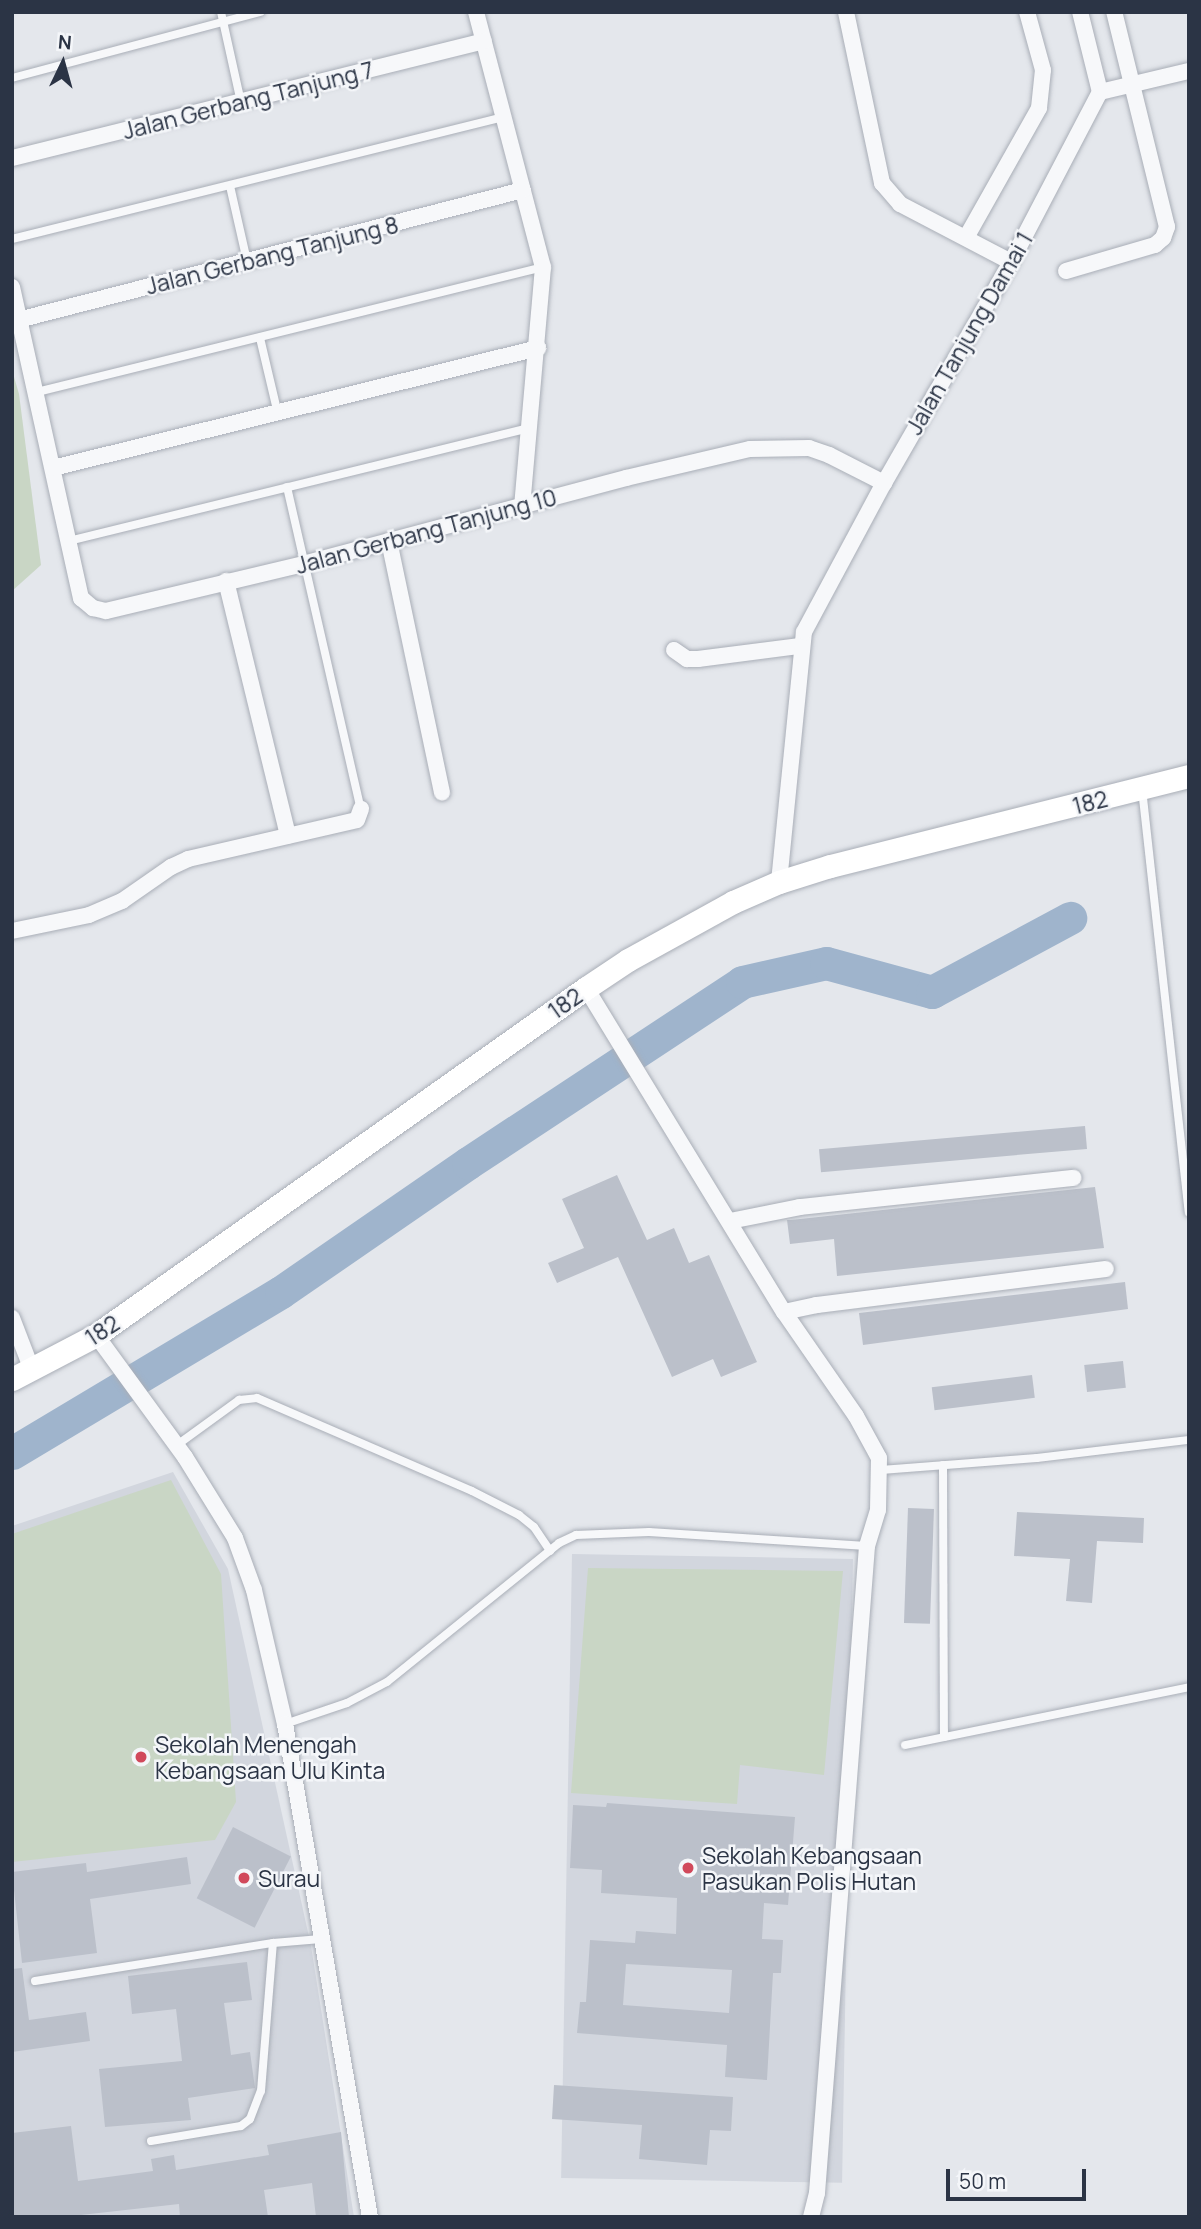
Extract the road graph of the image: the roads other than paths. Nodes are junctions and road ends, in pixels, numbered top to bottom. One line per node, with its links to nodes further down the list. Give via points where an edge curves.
1 (221, 12): 8 (lane)
2 (260, 12): 8 (lane)
3 (476, 12): 9 (street)
4 (846, 12): 19 (street, via 882,183 900,204)
5 (1027, 12): 19 (street, via 1042,70 1039,108)
6 (1080, 12): 13 (street)
7 (1114, 12): 12 (street)
8 (223, 22): 11 (lane); 14 (lane)
9 (484, 41): 14 (street, Jalan Gerbang Tanjung 7); 15 (street)
10 (1189, 71): 12 (street)
11 (12, 78)
12 (1133, 84): 13 (street); 24 (street, via 1166,218 1163,238 1128,256)
13 (1100, 92): 22 (street, Jalan Tanjung Damai 1)
14 (241, 102): 16 (street, Jalan Gerbang Tanjung 7)
15 (503, 117): 17 (lane); 18 (street)
16 (12, 158)
17 (230, 186): 20 (lane); 21 (lane)
18 (523, 190): 21 (street, Jalan Gerbang Tanjung 8); 23 (street)
19 (967, 236): 22 (street)
20 (12, 239)
21 (247, 261): 26 (street, Jalan Gerbang Tanjung 8)
22 (1011, 262): 33 (street, Jalan Tanjung Damai 1)
23 (544, 267): 27 (lane); 28 (street)
24 (1066, 271)
25 (12, 287): 26 (street)
26 (22, 319): 29 (street)
27 (260, 338): 29 (lane); 30 (lane)
28 (538, 348): 30 (street); 31 (street)
29 (37, 393): 32 (street)
30 (278, 414): 32 (street)
31 (530, 428): 34 (lane); 35 (street)
32 (53, 468): 36 (street)
33 (884, 483): 35 (street, Jalan Gerbang Tanjung 10, via 829,455 791,446 750,449); 40 (street, Jalan Tanjung Damai 1, via 809,619)
34 (288, 487): 36 (lane); 38 (lane)
35 (522, 506): 37 (street, Jalan Gerbang Tanjung 10)
36 (69, 541): 39 (street, Jalan Gerbang Tanjung 10, via 81,598 93,608 106,611)
37 (389, 541): 38 (street, Jalan Gerbang Tanjung 10); 44 (street)
38 (307, 563): 39 (street, Jalan Gerbang Tanjung 10); 45 (lane)
39 (226, 581): 46 (street)
40 (800, 646): 41 (street, via 698,659 687,659); 47 (street, Jalan Tanjung Damai 1)
41 (674, 650)
42 (1189, 776): 43 (street, 182)
43 (1142, 789): 47 (street, 182); 51 (lane)
44 (442, 792)
45 (361, 809): 46 (street, via 357,820)
46 (288, 836): 48 (street, via 188,859 122,901 89,915)
47 (779, 882): 49 (street, 182, via 733,902)
48 (12, 932)
49 (586, 988): 52 (street); 56 (street, 182)
50 (1073, 1178): 52 (street, via 800,1208)
51 (1189, 1212)
52 (730, 1221): 54 (street)
53 (1106, 1269): 54 (street)
54 (784, 1312): 61 (street, via 856,1416)
55 (12, 1318): 57 (street)
56 (96, 1335): 57 (street, 182); 59 (street)
57 (22, 1375)
58 (1189, 1440): 60 (lane)
59 (177, 1445): 63 (lane, via 239,1400 257,1398 519,1515 534,1527); 65 (street, via 245,1564)
60 (943, 1465): 61 (lane); 66 (lane)
61 (881, 1470): 62 (street)
62 (867, 1546): 63 (lane, via 596,1532 576,1535); 73 (street, via 818,2182)
63 (550, 1551): 65 (lane, via 387,1682 347,1703)
64 (1189, 1687): 66 (lane)
65 (285, 1724): 68 (street)
66 (944, 1737): 67 (lane)
67 (905, 1745)
68 (321, 1939): 69 (lane); 72 (street)
69 (274, 1943): 70 (lane); 71 (lane, via 261,2091 250,2119 241,2126)
70 (35, 1981)
71 (151, 2140)
72 (370, 2217)
73 (811, 2217)

